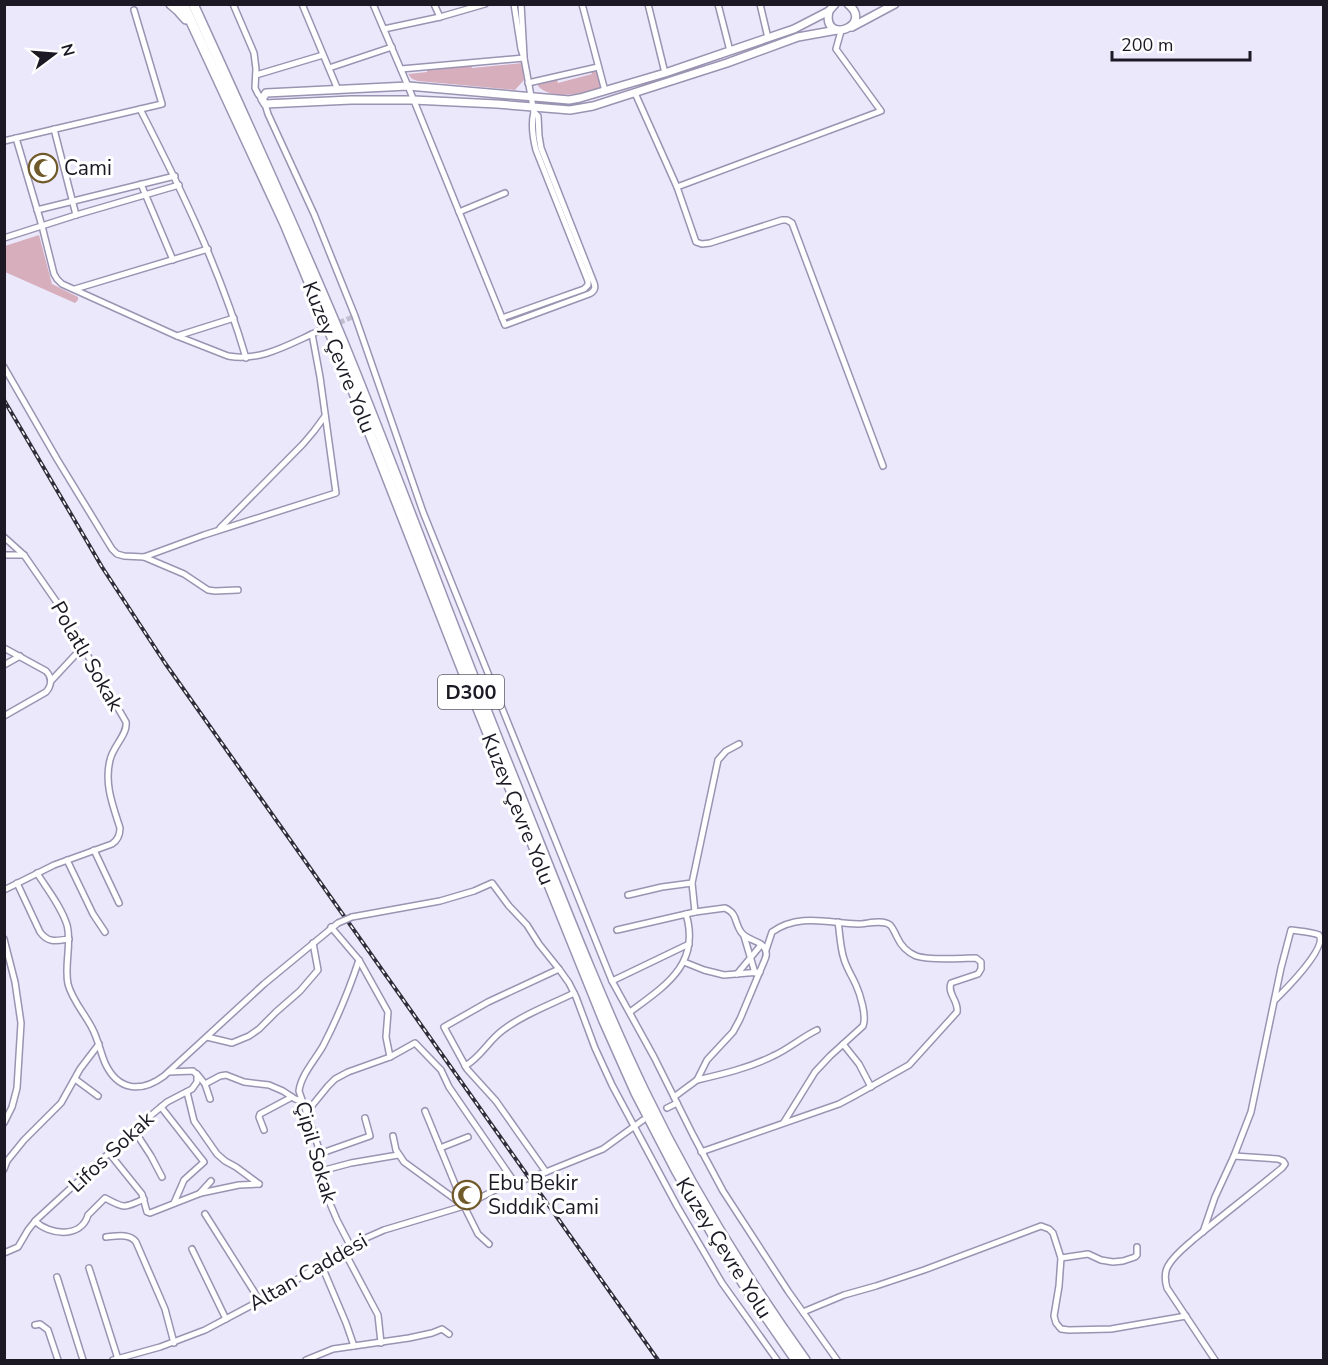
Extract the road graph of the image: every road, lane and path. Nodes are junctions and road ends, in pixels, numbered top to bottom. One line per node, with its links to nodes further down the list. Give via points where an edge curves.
1 (171, 4): 23 (highway)
2 (183, 4): 23 (highway, Kuzey Çevre Yolu / D300)
3 (193, 4): 27 (highway, Kuzey Çevre Yolu / D300)
4 (198, 4): 27 (highway)
5 (233, 4): 37 (street, via 254,53)
6 (302, 4): 31 (street)
7 (373, 4): 25 (street)
8 (434, 4): 22 (street)
9 (485, 4): 19 (street)
10 (514, 4): 32 (street)
11 (521, 4): 32 (street)
12 (582, 4): 33 (street)
13 (648, 4): 36 (street)
14 (718, 4): 30 (street)
15 (760, 4): 28 (street)
16 (835, 4): 21 (street)
17 (848, 4): 24 (street, via 855,16)
18 (895, 4): 24 (street)
19 (475, 6): 22 (street)
20 (134, 10): 46 (street, via 162,104)
21 (829, 11): 26 (street, via 828,20); 28 (street)
22 (440, 17): 25 (street)
23 (194, 27): 195 (highway, Kuzey Çevre Yolu / D300, via 285,224 332,337 603,1021 681,1179 747,1289)
24 (850, 28): 26 (street)
25 (384, 29): 29 (street)
26 (839, 30): 42 (street, via 798,37); 54 (street, via 836,49 881,111)
27 (208, 36): 196 (highway, Kuzey Çevre Yolu / D300, via 339,332 610,1016 682,1166 753,1285)
28 (768, 38): 30 (street)
29 (392, 47): 34 (street); 35 (street)
30 (730, 51): 36 (street)
31 (323, 55): 34 (street); 37 (street)
32 (524, 58): 35 (street); 38 (street)
33 (598, 67): 38 (street); 41 (street)
34 (328, 68): 40 (street)
35 (401, 69): 39 (street)
36 (665, 73): 41 (street)
37 (256, 75): 45 (street, via 255,88)
38 (528, 83): 43 (street)
39 (408, 86): 40 (street); 43 (street); 44 (street)
40 (338, 90): 45 (street, via 266,93)
41 (605, 91): 43 (street, via 568,100)
42 (636, 93): 47 (street, via 581,109); 54 (street)
43 (531, 96): 47 (street)
44 (413, 100): 45 (street); 47 (street); 59 (street)
45 (264, 101): 116 (street, via 356,316 423,512)
46 (140, 109): 48 (street); 51 (street)
47 (533, 110): 65 (street, via 536,150 588,281); 67 (street, via 542,148)
48 (54, 129): 49 (street); 57 (street)
49 (16, 138): 50 (street); 58 (street)
50 (4, 141)
51 (175, 176): 52 (street); 53 (street)
52 (141, 184): 56 (street); 57 (street)
53 (179, 185): 56 (street); 63 (street)
54 (677, 187): 76 (street, via 694,240 700,244 782,220 792,224)
55 (505, 193): 59 (street)
56 (146, 195): 60 (street); 64 (street)
57 (72, 201): 58 (street); 60 (street)
58 (37, 210): 61 (street)
59 (459, 212): 69 (street)
60 (76, 215): 61 (street)
61 (42, 226): 62 (street); 66 (street, via 55,277)
62 (4, 238)
63 (208, 249): 64 (street); 68 (street)
64 (173, 260): 66 (street)
65 (587, 287): 67 (street); 69 (street)
66 (75, 289): 72 (street)
67 (594, 290): 69 (street)
68 (234, 318): 72 (street); 73 (street)
69 (504, 321)
70 (319, 331): 71 (street)
71 (312, 334): 73 (street, via 267,354); 75 (street)
72 (177, 336): 73 (street, via 228,356)
73 (246, 358)
74 (4, 367): 81 (street, via 112,549 124,556)
75 (325, 416): 77 (street, via 303,444); 77 (street, via 336,493)
76 (883, 466)
77 (218, 530): 81 (street)
78 (4, 537): 80 (street, Polatlı Sokak)
79 (4, 555): 80 (street)
80 (24, 555): 90 (street, Polatlı Sokak, via 58,603 127,725 111,754 108,771 109,792 120,833 114,842)
81 (144, 557): 82 (street, via 184,574 208,590)
82 (238, 590)
83 (4, 648): 85 (street)
84 (78, 652): 87 (street)
85 (20, 656): 86 (street); 87 (street, via 46,670)
86 (4, 665)
87 (51, 681): 88 (street, via 46,692)
88 (4, 716)
89 (739, 744): 94 (street, via 718,760)
90 (94, 850): 91 (street, Polatlı Sokak); 97 (street)
91 (67, 860): 92 (street, Polatlı Sokak); 103 (street)
92 (37, 873): 93 (street, Polatlı Sokak); 105 (street, via 62,913)
93 (17, 883): 95 (street, Polatlı Sokak); 105 (street, via 44,938 54,942)
94 (692, 883): 96 (street); 98 (street)
95 (4, 890)
96 (628, 895)
97 (119, 903)
98 (695, 912): 99 (street); 104 (street, via 728,909)
99 (686, 914): 102 (street); 108 (street)
100 (838, 922): 109 (street, via 811,920 787,925 775,931); 123 (street, via 844,960 856,984 865,1018 863,1026); 131 (street, via 885,923 913,954 927,958 976,958 981,963 979,973 950,985 958,1006 956,1014 909,1065)
101 (332, 927): 107 (street); 111 (street); 113 (street, bridge, via 352,917 440,901 492,883)
102 (617, 930)
103 (105, 932)
104 (743, 935): 109 (street); 110 (street)
105 (69, 939): 122 (street, via 68,985)
106 (5, 941): 145 (street, via 21,1023 17,1088)
107 (313, 943): 121 (street); 121 (street, via 318,970 259,1029 232,1043)
108 (689, 944): 112 (street); 116 (street)
109 (764, 947): 110 (street); 114 (street, via 766,956)
110 (750, 958): 114 (street); 115 (street)
111 (359, 960): 124 (street, via 388,1012 386,1037); 137 (street, Çipil Sokak, via 329,1035 301,1082)
112 (684, 962): 115 (street, via 720,974); 119 (street, via 666,984)
113 (559, 969): 117 (street); 125 (street, via 444,1027)
114 (757, 973): 115 (street); 129 (street, via 737,1026 707,1060)
115 (737, 974)
116 (612, 981): 119 (street)
117 (574, 993): 125 (street, via 508,1027); 146 (street, via 603,1067)
118 (1275, 1000): 118 (street, via 1291,930 1320,936 1323,946 1318,958); 156 (street, via 1251,1112)
119 (630, 1012): 136 (street)
120 (817, 1030): 129 (street, via 764,1060)
121 (207, 1037): 126 (street)
122 (99, 1044): 126 (street, via 112,1074 132,1087 149,1085); 128 (street)
123 (843, 1044): 131 (street); 144 (street, via 810,1078)
124 (390, 1057): 141 (street, via 335,1079); 162 (street, via 415,1043 441,1070 449,1088)
125 (465, 1066): 159 (street, via 496,1101)
126 (169, 1072): 127 (street)
127 (196, 1073): 130 (street); 132 (street, via 196,1083)
128 (75, 1079): 133 (street); 157 (street, via 61,1103 24,1140)
129 (697, 1080): 136 (street)
130 (205, 1084): 134 (street, via 226,1075 269,1085); 135 (street)
131 (871, 1087): 144 (street, via 839,1104)
132 (187, 1092): 138 (street, Lifos Sokak); 163 (street, via 194,1121 218,1154 259,1184)
133 (98, 1096)
134 (292, 1097): 137 (street); 148 (street, via 260,1114)
135 (210, 1099)
136 (675, 1100): 139 (street); 152 (street)
137 (302, 1101): 141 (street, Çipil Sokak)
138 (161, 1107): 147 (street, Lifos Sokak); 165 (street, via 204,1162 184,1180)
139 (667, 1108)
140 (425, 1112): 151 (street)
141 (306, 1113): 154 (street, Çipil Sokak)
142 (365, 1118): 154 (street, via 370,1136)
143 (643, 1120): 146 (street, Altan Caddesi)
144 (784, 1122): 152 (street)
145 (4, 1123)
146 (634, 1126): 159 (street, Altan Caddesi, via 603,1149); 194 (street, via 708,1261)
147 (134, 1130): 153 (street, Lifos Sokak); 160 (street)
148 (264, 1130)
149 (393, 1136): 155 (street)
150 (468, 1137): 151 (street)
151 (440, 1148): 166 (street)
152 (701, 1152): 182 (street)
153 (109, 1153): 164 (street); 168 (street, Lifos Sokak)
154 (319, 1154): 158 (street, Çipil Sokak)
155 (398, 1155): 158 (street); 166 (street)
156 (1234, 1156): 169 (street); 169 (street, via 1278,1159 1285,1164)
157 (4, 1169)
158 (321, 1171): 172 (street, Çipil Sokak, via 329,1203)
159 (546, 1172): 162 (street, Altan Caddesi)
160 (162, 1177)
161 (211, 1181): 163 (street)
162 (515, 1183): 166 (street, Altan Caddesi)
163 (198, 1194): 165 (street)
164 (144, 1199): 165 (street, via 150,1213); 168 (street, via 123,1207 105,1198 81,1226 69,1232 50,1230)
165 (174, 1203)
166 (464, 1206): 171 (street, via 478,1233); 172 (street, Altan Caddesi, via 384,1230)
167 (205, 1214): 181 (street)
168 (35, 1221): 176 (street, Lifos Sokak, via 18,1247)
169 (1203, 1232): 183 (street, via 1176,1255 1165,1273 1167,1288)
170 (106, 1237): 187 (street, via 135,1240 165,1309)
171 (489, 1244)
172 (350, 1245): 175 (street, Altan Caddesi)
173 (1137, 1247): 177 (street, via 1135,1257 1118,1262 1088,1254)
174 (192, 1249): 184 (street)
175 (343, 1249): 178 (street, Altan Caddesi); 188 (street, via 378,1315)
176 (4, 1253)
177 (1061, 1258): 182 (street, via 1051,1231 1038,1226); 183 (street, via 1054,1316 1061,1329 1112,1329)
178 (321, 1264): 181 (street, Altan Caddesi); 189 (street)
179 (89, 1268): 192 (street)
180 (57, 1277): 191 (street)
181 (260, 1301): 184 (street, Altan Caddesi)
182 (803, 1312): 197 (street)
183 (1186, 1316): 198 (street)
184 (226, 1319): 187 (street, Altan Caddesi)
185 (35, 1325): 190 (street, via 48,1330)
186 (449, 1334): 188 (street, via 442,1329)
187 (174, 1343): 192 (street, Altan Caddesi)
188 (381, 1343): 189 (street)
189 (354, 1346): 193 (street)
190 (58, 1360)
191 (83, 1360)
192 (116, 1360)
193 (306, 1360)
194 (777, 1360)
195 (796, 1360)
196 (805, 1360)
197 (837, 1360)
198 (1215, 1360)

